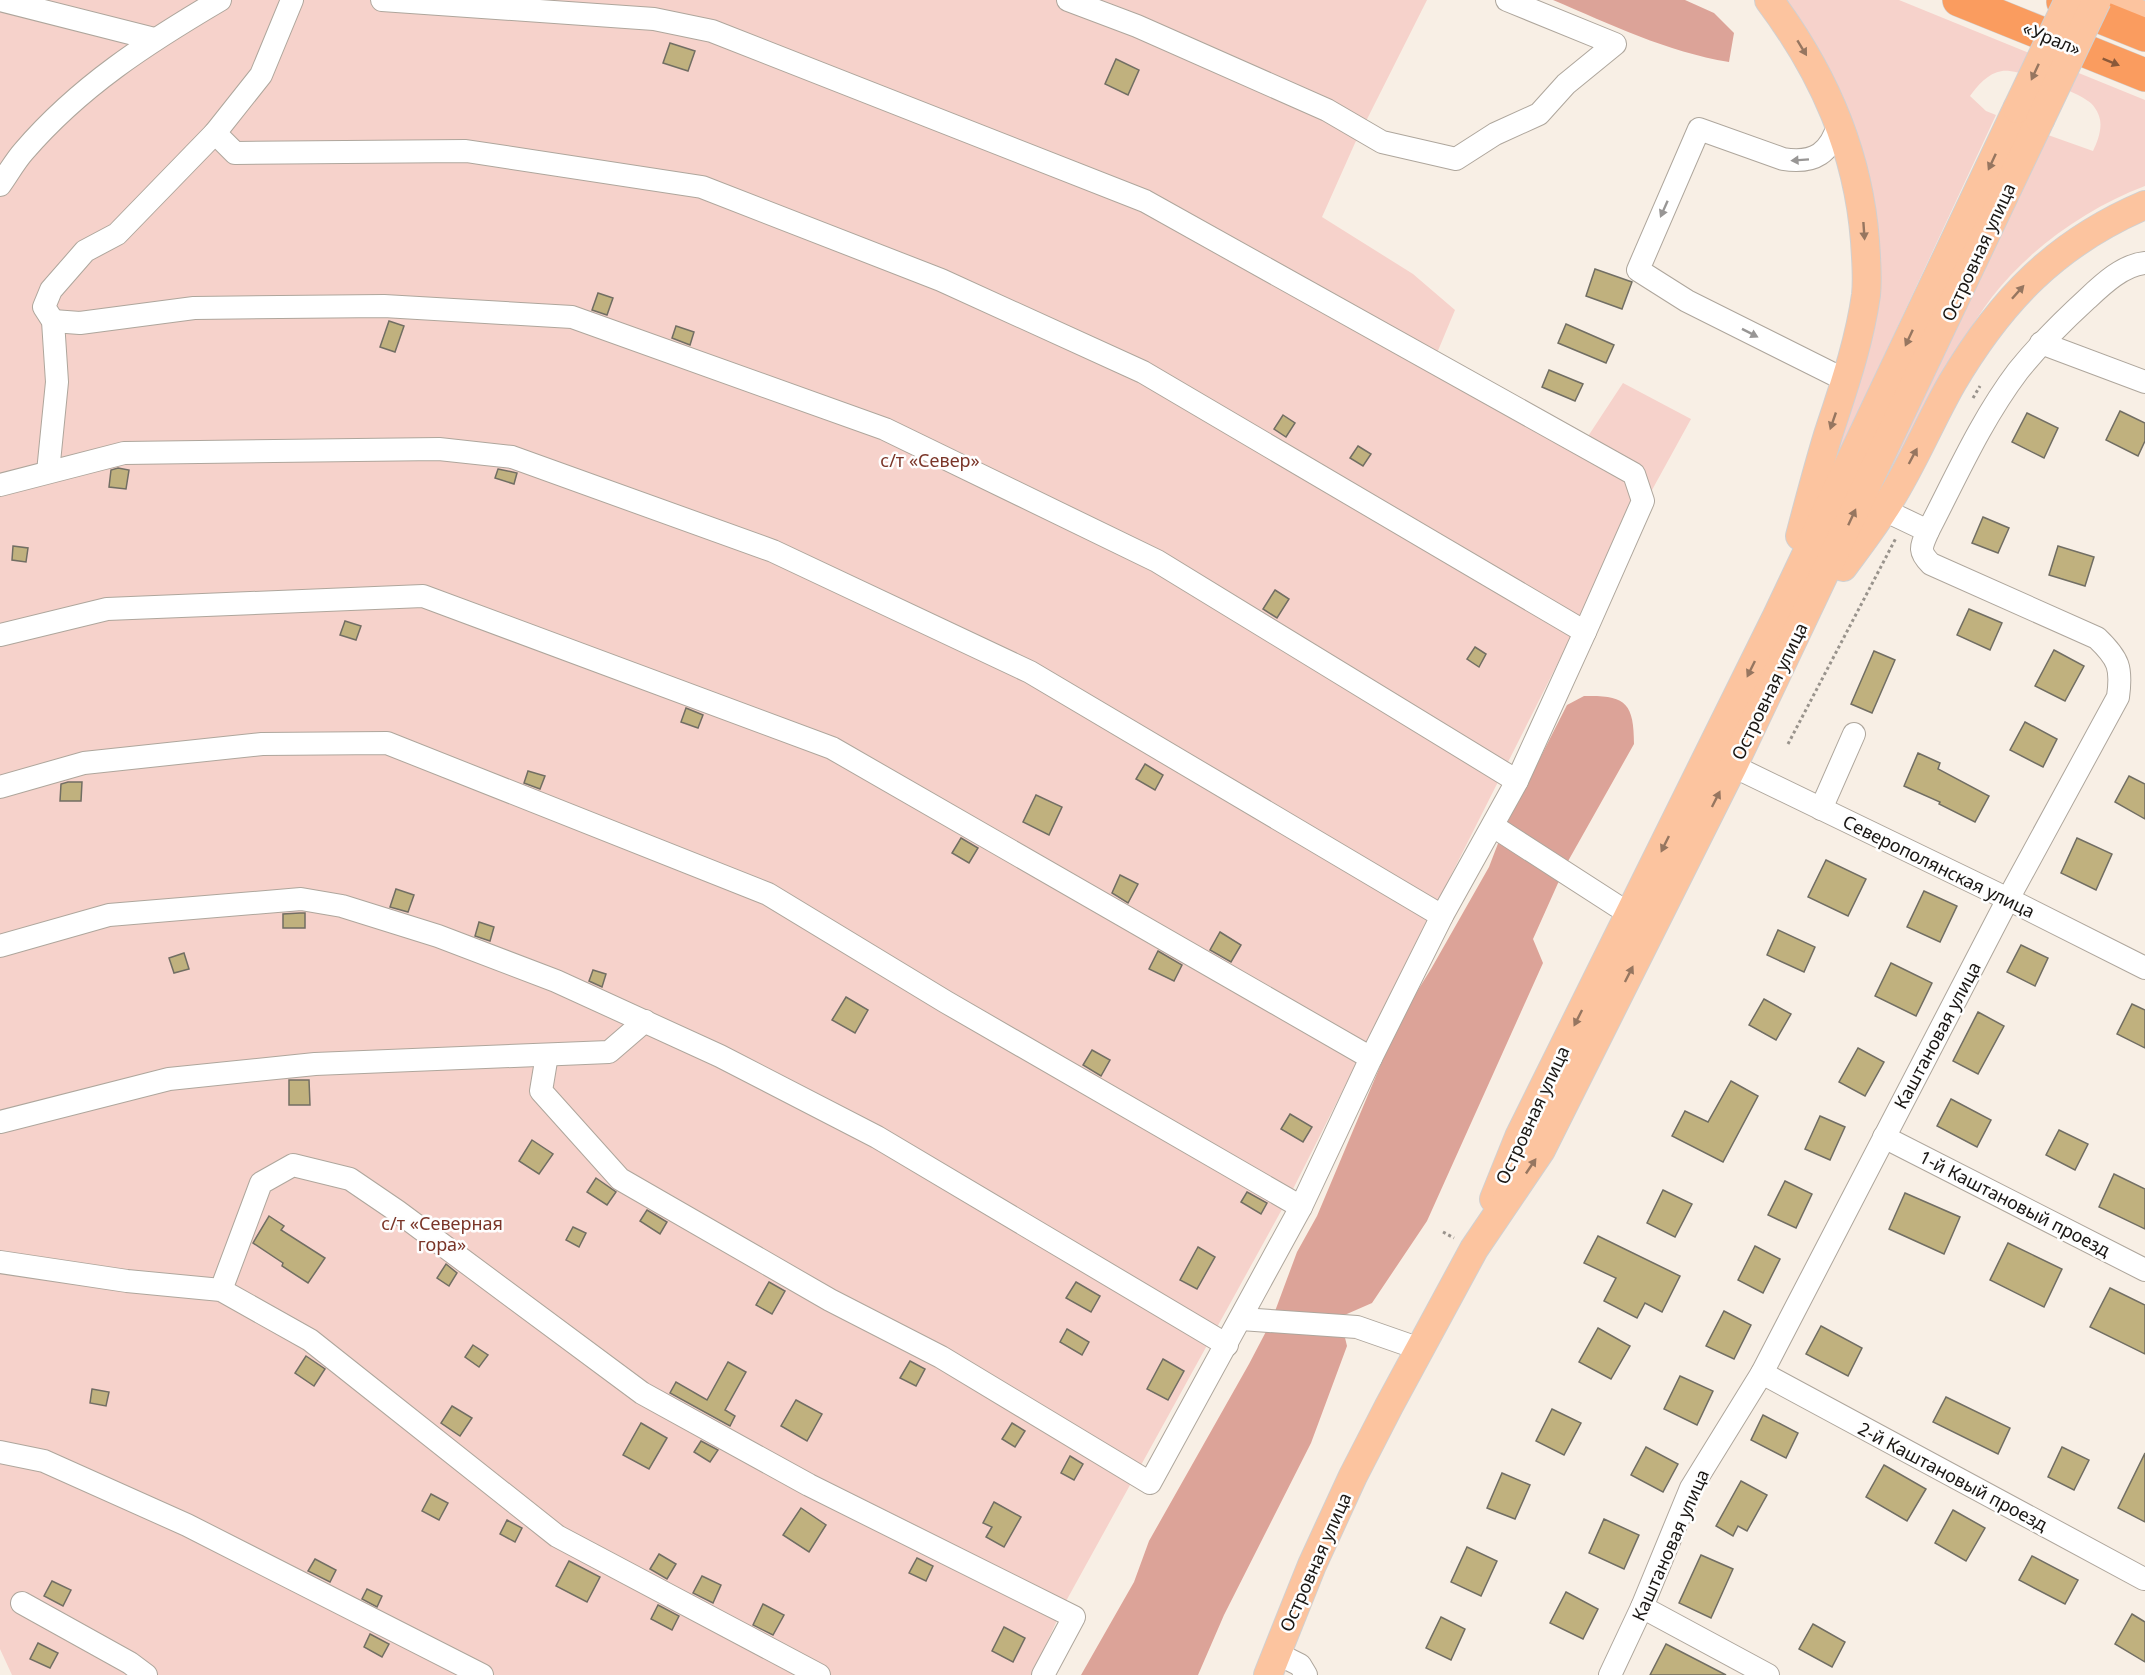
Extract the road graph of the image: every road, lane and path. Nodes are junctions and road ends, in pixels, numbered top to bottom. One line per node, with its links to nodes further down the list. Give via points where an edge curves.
1 (0, 0): 15 (street)
2 (220, 0): 15 (street)
3 (292, 0): 19 (street, via 261,75)
4 (382, 0): 35 (street, via 654,19 712,31 1145,201 1634,474 1642,501)
5 (1068, 0): 6 (street, via 1137,26 1327,110 1382,142 1456,159 1495,134 1539,114 1566,84 1615,44)
6 (1507, 0)
7 (1768, 0): 18 (main road, one-way to 18, via 1809,59)
8 (1959, 0): 16 (highway, «Урал», one-way to 16)
9 (2057, 0): 14 (highway, «Урал»)
10 (2069, 0): 17 (main road, one-way to 17, bridge)
11 (2097, 0): 17 (main road, bridge)
12 (2104, 0): 13 (main road)
13 (2145, 16)
14 (2145, 35)
15 (154, 39): 21 (street, via 80,93)
16 (2145, 75)
17 (2029, 114): 34 (main road, Островная улица)
18 (1839, 123): 27 (main road, one-way to 27, via 1858,183 1866,258 1860,331); 27 (street, one-way to 27, via 1828,148 1808,160 1795,161 1699,129 1638,270 1686,301)
19 (215, 133): 25 (street, via 117,234 85,251 51,290 44,307); 35 (street, via 235,153 466,151 702,188 941,280 1143,372)
20 (0, 149): 21 (street)
21 (22, 152): 22 (street)
22 (0, 185)
23 (2145, 205): 31 (main road, one-way to 23, via 1952,383 2003,308 2061,251)
24 (2145, 263): 26 (street, via 2121,272 2103,285)
25 (53, 321): 29 (street, via 57,382); 40 (street, via 80,323 194,308 372,306 572,317 885,429 1157,561)
26 (2041, 343): 28 (street); 32 (street, via 1985,421)
27 (1847, 381): 34 (main road, one-way to 34, via 1829,435)
28 (2145, 382)
29 (48, 472): 30 (street); 46 (street, via 124,453 439,449 512,457 773,551 1030,672)
30 (0, 485)
31 (1884, 510): 32 (street); 34 (main road)
32 (1928, 531): 44 (street, Каштановая улица, via 1922,546 1923,555 1931,564 2097,638 2114,653 2121,676 2118,697)
33 (1897, 535): 38 (path)
34 (1789, 621): 39 (main road, Островная улица); 45 (main road, Островная улица, one-way to 45)
35 (1585, 632): 40 (street)
36 (0, 635): 51 (street, via 107,609 423,596 832,748)
37 (1854, 734): 42 (street)
38 (1788, 744)
39 (1733, 766): 42 (street, Северополянская улица); 55 (main road, Островная улица, one-way to 39, via 1541,1150)
40 (1517, 781): 43 (street)
41 (0, 787): 54 (street, via 84,763 262,744 387,743 768,894)
42 (1821, 809): 44 (street, Северополянская улица)
43 (1493, 826): 45 (street); 46 (street)
44 (2008, 899): 48 (street, Северополянская улица); 53 (street, Каштановая улица)
45 (1631, 913): 55 (main road, Островная улица, one-way to 55, via 1519,1137)
46 (1442, 916): 51 (street)
47 (0, 946): 49 (street, via 108,915 301,899 342,906 438,936 556,981)
48 (2145, 968)
49 (645, 1021): 50 (street, via 609,1052); 60 (street, via 877,1137)
50 (547, 1055): 52 (street, via 315,1064 169,1079); 60 (street, via 542,1091 620,1179 830,1300 941,1357 1150,1483)
51 (1371, 1058): 54 (street)
52 (0, 1122)
53 (1884, 1137): 57 (street, 1-й Каштановый проезд); 62 (street, Каштановая улица)
54 (1301, 1207): 59 (street)
55 (1474, 1249): 61 (main road, Островная улица)
56 (0, 1262): 58 (street)
57 (2145, 1270)
58 (221, 1290): 70 (street, via 310,1340 557,1536); 71 (street, via 261,1183 293,1165 350,1179 642,1393 809,1485 1074,1617)
59 (1241, 1318): 60 (street); 61 (street, via 1357,1327)
60 (1227, 1345)
61 (1420, 1349): 67 (main road, Островная улица, via 1312,1565)
62 (1762, 1373): 64 (street, 2-й Каштановый проезд); 66 (street, Каштановая улица, via 1691,1488)
63 (0, 1452): 69 (street, via 44,1461 187,1525)
64 (2144, 1579)
65 (22, 1603): 68 (street)
66 (1642, 1607): 73 (street, Каштановая улица); 74 (street)
67 (1272, 1664): 72 (street, Островная улица, via 1300,1665)
68 (146, 1675)
69 (482, 1675)
70 (819, 1675)
71 (1043, 1675)
72 (1306, 1675)
73 (1610, 1675)
74 (1768, 1675)

